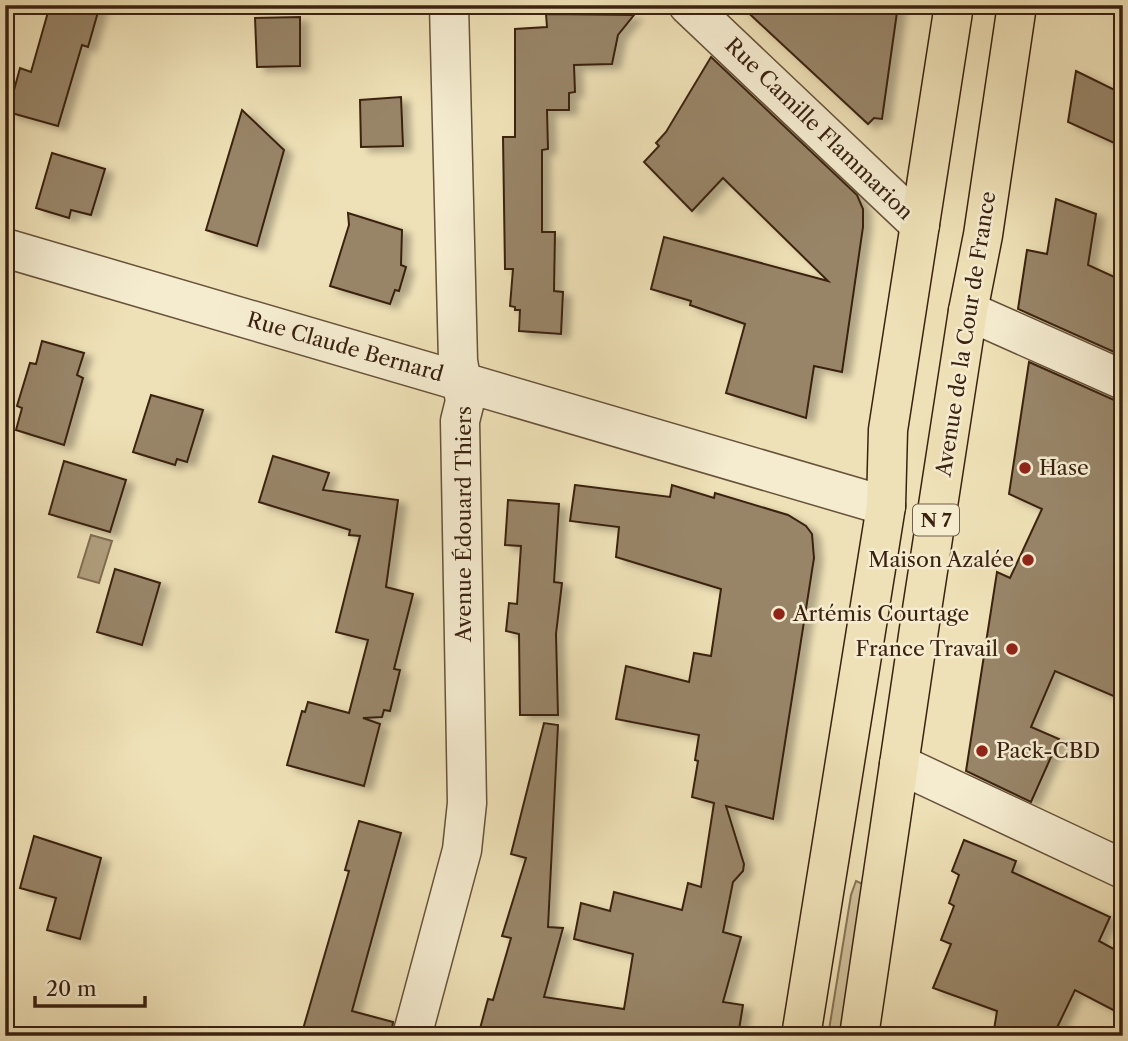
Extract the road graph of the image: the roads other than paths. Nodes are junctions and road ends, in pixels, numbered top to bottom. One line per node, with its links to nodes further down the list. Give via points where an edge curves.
1 (449, 5): 9 (street, Avenue Édouard Thiers)
2 (688, 5): 5 (street, Rue Camille Flammarion)
3 (954, 5): 5 (main road, N 7)
4 (1017, 5): 7 (main road, Avenue de la Cour de France / N 7)
5 (919, 225): 10 (main road, N 7, via 888,430)
6 (5, 248): 9 (street, Rue Claude Bernard)
7 (968, 311): 8 (street); 11 (main road, Avenue de la Cour de France / N 7)
8 (1123, 380)
9 (461, 382): 10 (street, Rue Claude Bernard); 13 (street, Avenue Édouard Thiers, via 465,401 460,421 467,803 462,850)
10 (886, 506): 14 (main road, N 7)
11 (899, 764): 12 (street); 15 (main road, Avenue de la Cour de France / N 7)
12 (1123, 869)
13 (412, 1036)
14 (801, 1036)
15 (859, 1036)

